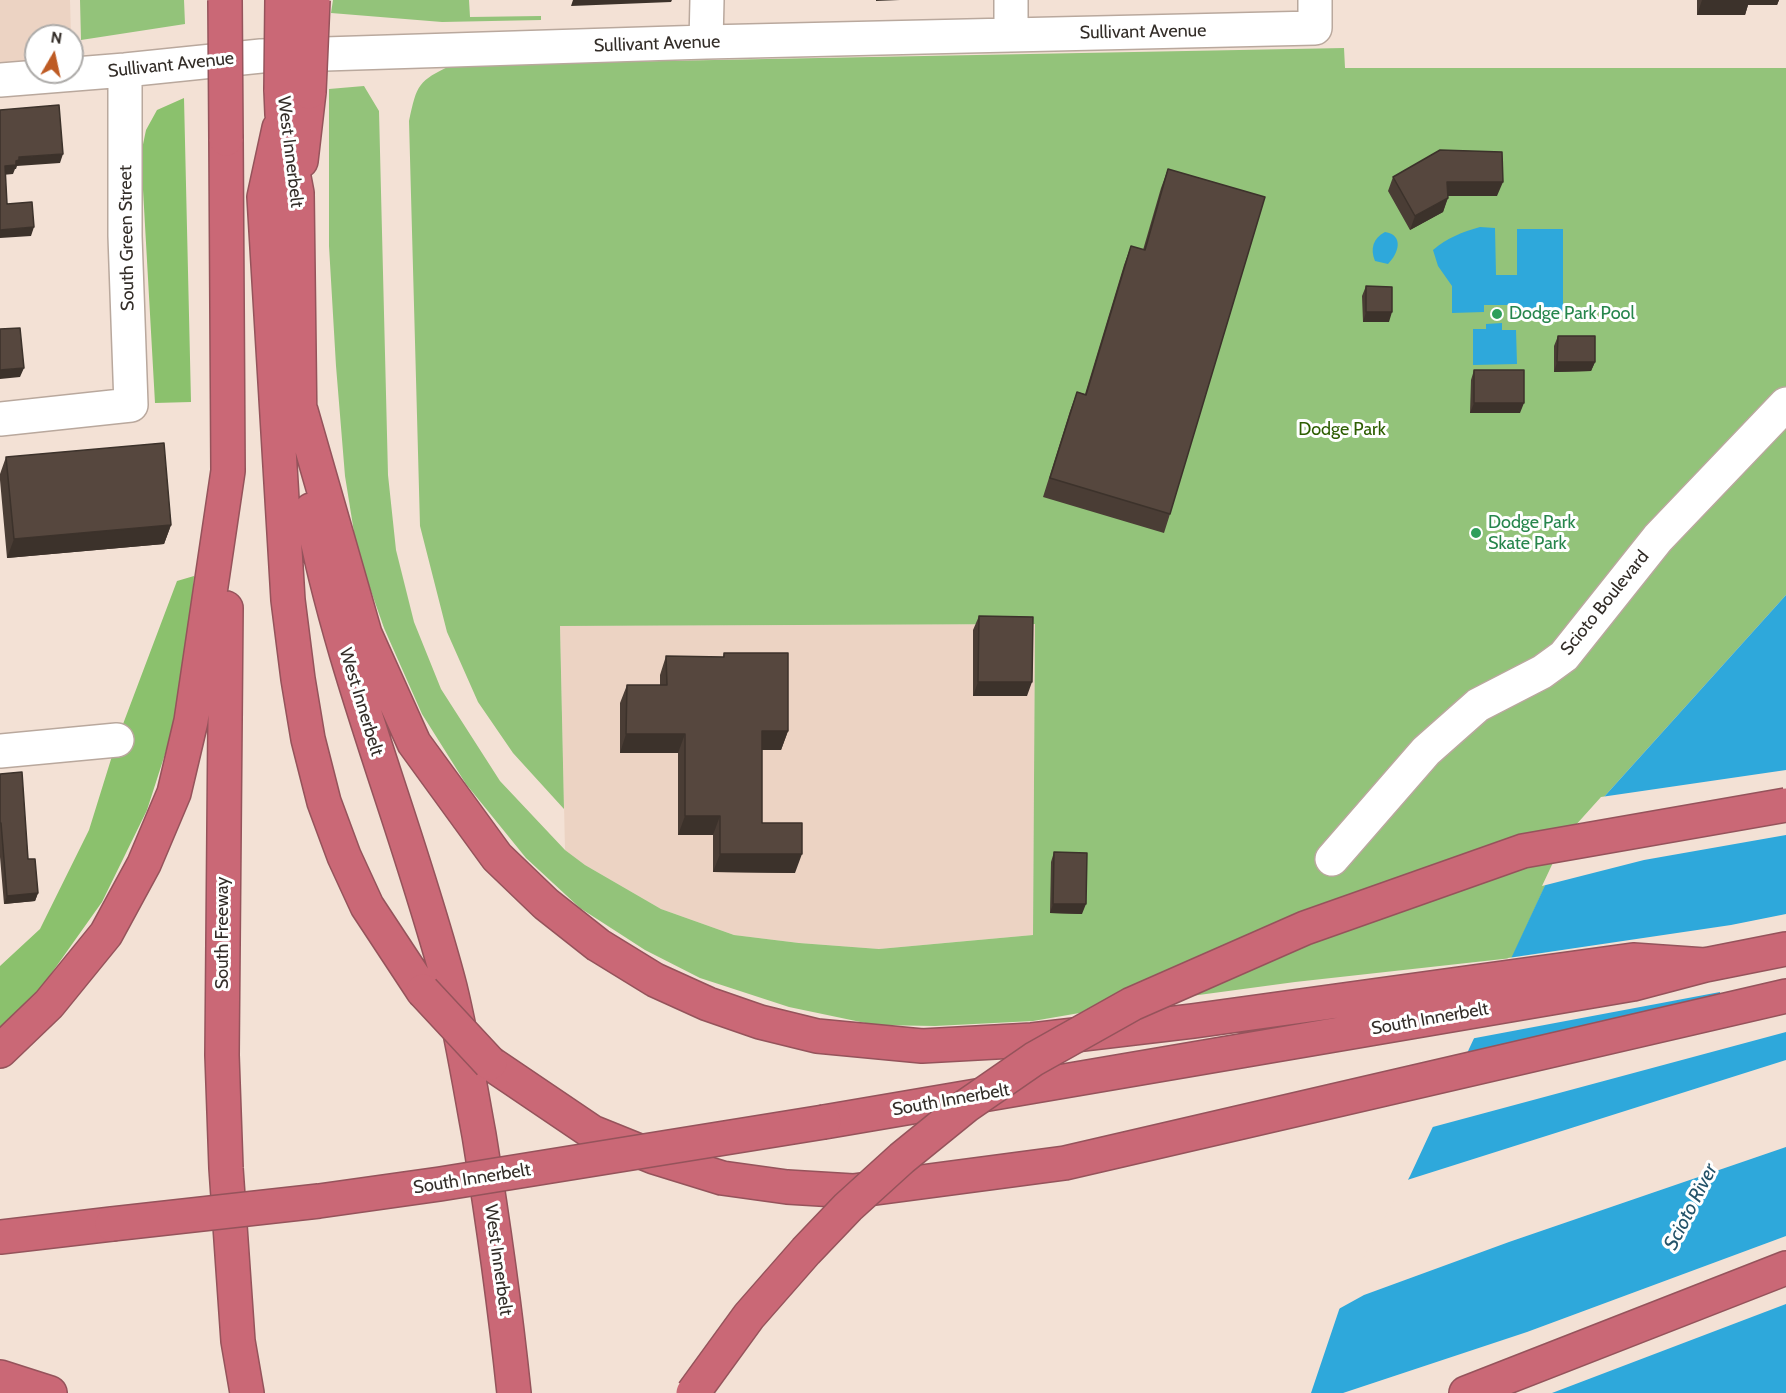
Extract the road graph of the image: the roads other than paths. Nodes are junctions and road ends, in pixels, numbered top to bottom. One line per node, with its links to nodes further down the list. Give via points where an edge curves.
1 (225, 0): 15 (highway, bridge)
2 (282, 0): 11 (highway, West Innerbelt, bridge)
3 (313, 0): 11 (highway, bridge)
4 (707, 0): 8 (street)
5 (1011, 0): 7 (street)
6 (1315, 14): 7 (street, Sullivant Avenue)
7 (1011, 35): 8 (street, Sullivant Avenue)
8 (706, 42): 9 (street, Sullivant Avenue, via 261,56)
9 (125, 70): 10 (street, Sullivant Avenue); 14 (street, South Green Street, via 131,405)
10 (0, 80)
11 (291, 99): 13 (highway, West Innerbelt); 22 (highway, bridge, via 264,197 288,600 308,740 324,802 367,906 423,991 490,1063 592,1132 722,1178 853,1191 1065,1163)
12 (1786, 404): 19 (street, Scioto Boulevard, via 1658,538 1564,656 1542,672 1478,705 1426,751)
13 (301, 411): 21 (highway, via 365,634 414,743 497,857 546,904 598,945 655,980 708,1004 816,1036 922,1046 1032,1040 1181,1023 1634,960); 29 (highway, West Innerbelt, via 300,437 320,559 342,642 450,988 496,1235)
14 (0, 419)
15 (228, 471): 23 (highway, via 191,721 174,793 144,864 106,934 49,1004); 28 (highway, South Freeway, via 222,1055 238,1341)
16 (117, 740): 17 (street)
17 (0, 751)
18 (1786, 805): 30 (highway, bridge, via 1523,851 1305,928 1132,1004 1034,1059 966,1106 902,1158 806,1251 749,1316)
19 (1332, 859)
20 (1786, 949): 21 (highway, South Innerbelt)
21 (1705, 965): 24 (highway, South Innerbelt, bridge, via 1633,984 440,1184)
22 (1786, 996)
23 (0, 1052)
24 (0, 1237)
25 (1786, 1268): 31 (highway)
26 (0, 1377): 27 (highway)
27 (50, 1393)
28 (247, 1393)
29 (514, 1393)
30 (693, 1393)
31 (1466, 1393)

